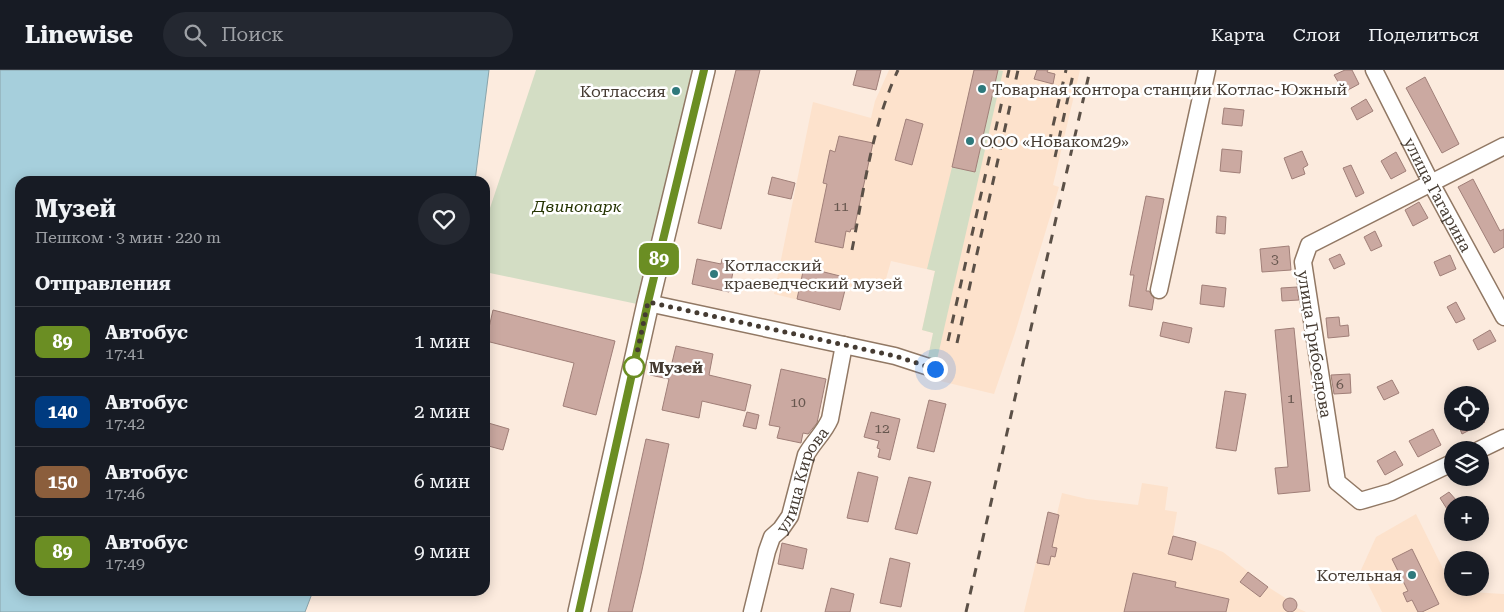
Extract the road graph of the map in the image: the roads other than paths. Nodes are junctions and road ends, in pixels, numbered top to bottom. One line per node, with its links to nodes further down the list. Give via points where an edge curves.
1 (704, 70): 7 (main road)
2 (1207, 70): 6 (street)
3 (1374, 70): 5 (street, улица Гагарина)
4 (1504, 146): 5 (street, улица Грибоедова)
5 (1432, 183): 8 (street, улица Гагарина); 13 (street, улица Грибоедова, via 1309,245 1303,262 1337,482 1360,501 1391,492)
6 (1159, 290)
7 (648, 302): 9 (street); 14 (main road)
8 (1504, 317)
9 (844, 345): 10 (street); 15 (street, улица Кирова, via 830,419 806,455 790,516 772,537)
10 (935, 369)
11 (1504, 438): 12 (street)
12 (1489, 445)
13 (1444, 467)
14 (579, 612)
15 (752, 612)

